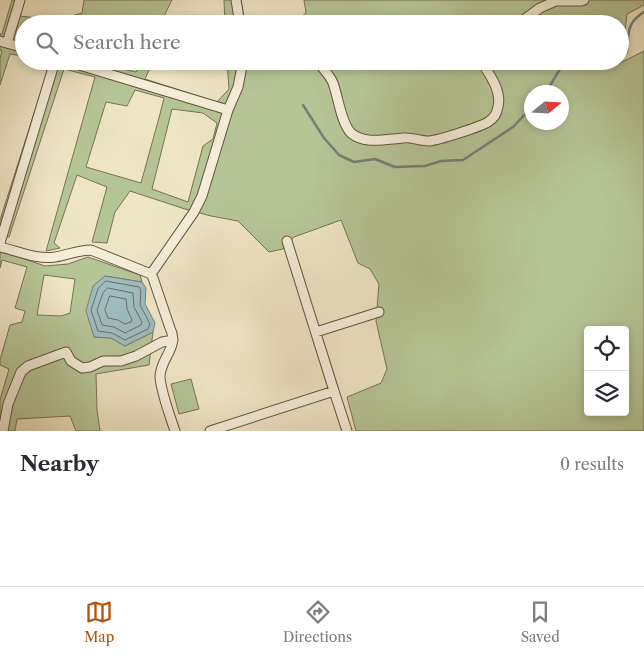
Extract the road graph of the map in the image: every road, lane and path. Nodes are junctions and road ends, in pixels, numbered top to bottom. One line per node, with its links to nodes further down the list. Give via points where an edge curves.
1 (20, 0): 6 (street)
2 (236, 0): 4 (street)
3 (584, 0): 5 (street, via 556,1)
4 (238, 15)
5 (530, 15)
6 (3, 42)
7 (52, 70): 14 (street)
8 (96, 70): 12 (street)
9 (241, 70): 12 (street)
10 (324, 70): 11 (street, via 332,81 346,126 352,134 367,140 405,138 422,141 490,121 499,104 493,80)
11 (487, 70)
12 (228, 110): 15 (street, via 202,196)
13 (287, 241): 17 (street)
14 (0, 245): 15 (street, via 41,257 91,250)
15 (151, 274): 18 (street)
16 (379, 312): 17 (street)
17 (316, 332): 19 (street)
18 (173, 340): 20 (street, via 122,361 103,361 90,367 82,368 71,361 66,352 28,366 21,372 8,404); 21 (street, via 160,376)
19 (334, 391): 22 (street); 23 (street)
20 (3, 431)
21 (175, 431)
22 (210, 431)
23 (347, 431)

